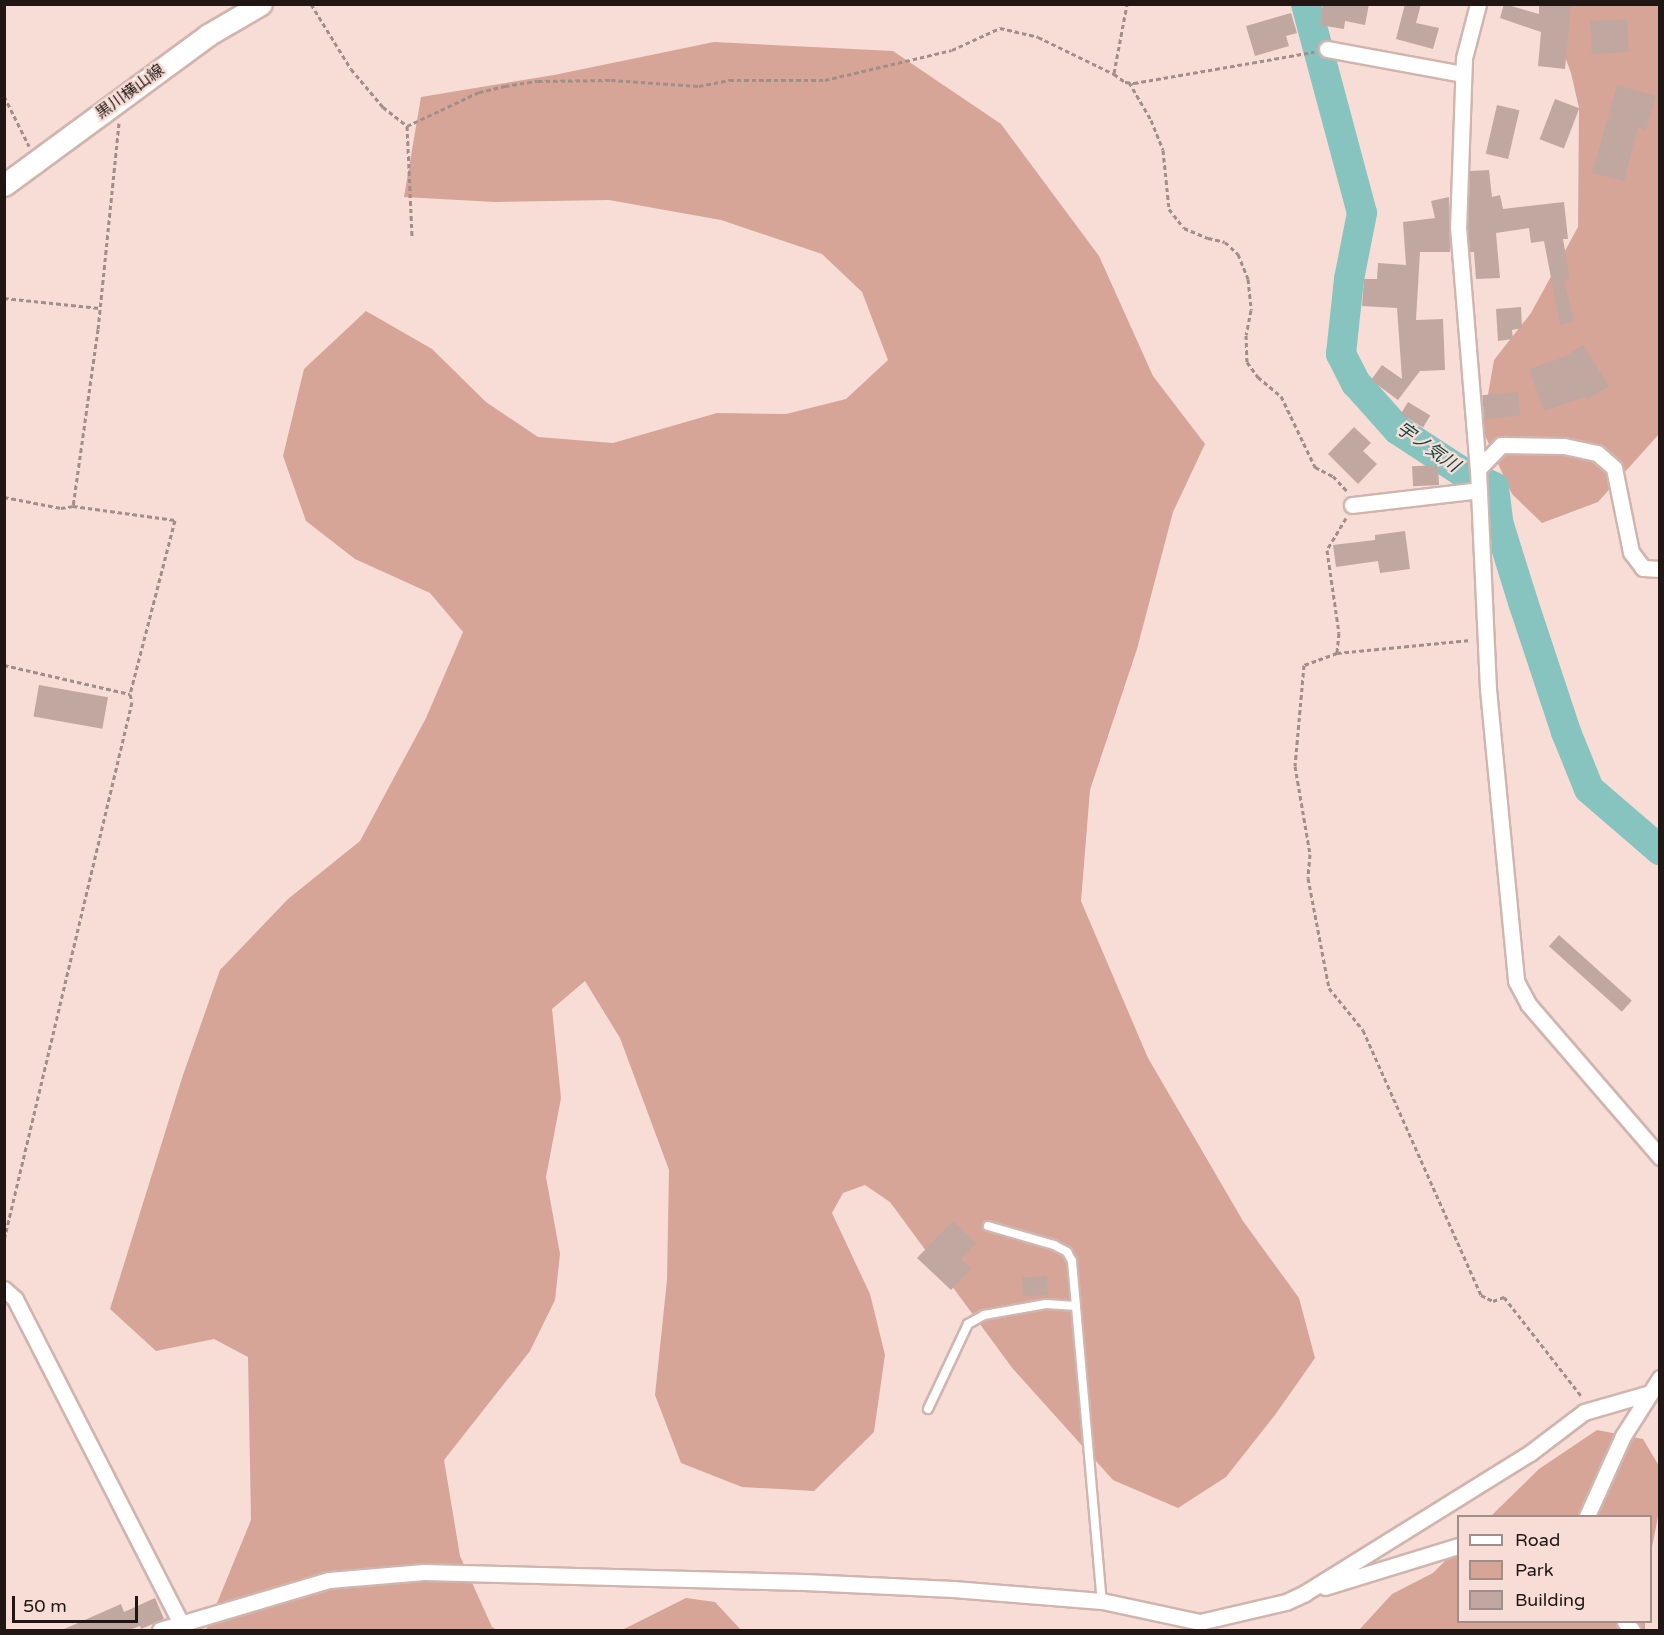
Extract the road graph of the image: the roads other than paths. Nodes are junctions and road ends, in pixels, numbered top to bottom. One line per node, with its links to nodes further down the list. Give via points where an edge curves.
1 (261, 4): 5 (main road, 黒川横山線, via 207,35)
2 (1478, 4): 4 (street)
3 (1327, 49): 4 (street)
4 (1463, 74): 6 (street, via 1458,227)
5 (4, 185)
6 (1478, 469): 7 (street); 9 (street, via 1501,445 1564,446 1597,453 1614,468 1630,552 1643,568)
7 (1479, 490): 8 (street); 10 (street, via 1488,689 1516,981 1529,1005)
8 (1352, 504)
9 (1659, 569)
10 (1659, 1157)
11 (988, 1226): 13 (lane, via 1067,1252 1072,1261)
12 (4, 1289): 21 (street, via 15,1299)
13 (1076, 1306): 16 (lane, via 1046,1304 984,1315 968,1324); 20 (lane)
14 (1659, 1378): 15 (street)
15 (1650, 1393): 17 (street, via 1623,1436); 19 (street, via 1584,1412 1530,1453)
16 (928, 1409)
17 (1587, 1515)
18 (1457, 1546): 19 (street)
19 (1305, 1593): 20 (street, via 1286,1602 1200,1622)
20 (1102, 1601): 21 (street, via 804,1582 424,1572 329,1580)
21 (180, 1623): 22 (street)
22 (160, 1630)

